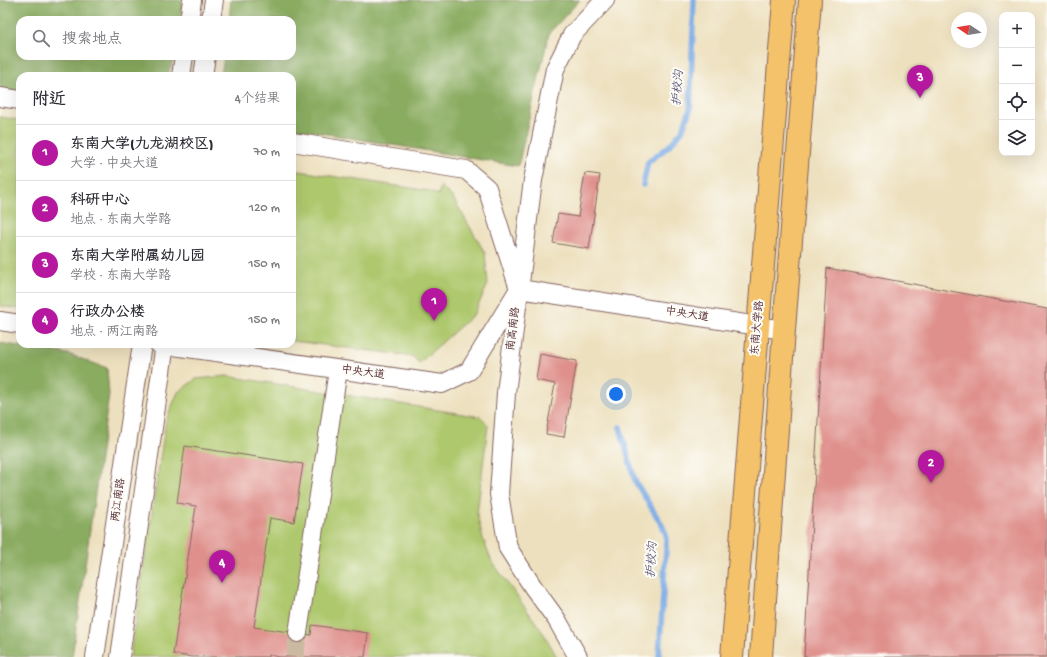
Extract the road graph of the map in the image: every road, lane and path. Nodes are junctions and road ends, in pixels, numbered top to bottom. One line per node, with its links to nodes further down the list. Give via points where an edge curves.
1 (192, 0): 6 (street)
2 (214, 0): 7 (street)
3 (605, 0): 15 (street, 南高南路, via 572,35 555,69 533,180)
4 (784, 0): 18 (main road, 东南大学路)
5 (810, 0): 19 (main road)
6 (190, 16)
7 (212, 16)
8 (183, 60): 10 (street)
9 (205, 60): 11 (street)
10 (182, 72)
11 (204, 72)
12 (0, 97): 13 (street)
13 (16, 99)
14 (296, 143): 15 (street, via 466,170 487,188)
15 (519, 289): 18 (street, 中央大道); 23 (street, 中央大道, via 469,371 442,384); 27 (street, 南高南路, via 506,393 499,494 508,548 557,620)
16 (0, 321): 17 (street)
17 (16, 323)
18 (758, 326): 19 (street, 中央大道); 28 (main road, 东南大学路)
19 (784, 330): 29 (main road)
20 (141, 348): 25 (street, 两江南路)
21 (162, 348): 26 (street, 两江南路)
22 (190, 348): 23 (street, 中央大道)
23 (338, 370): 24 (street)
24 (298, 633)
25 (96, 657)
26 (120, 657)
27 (578, 657)
28 (732, 657)
29 (761, 657)

